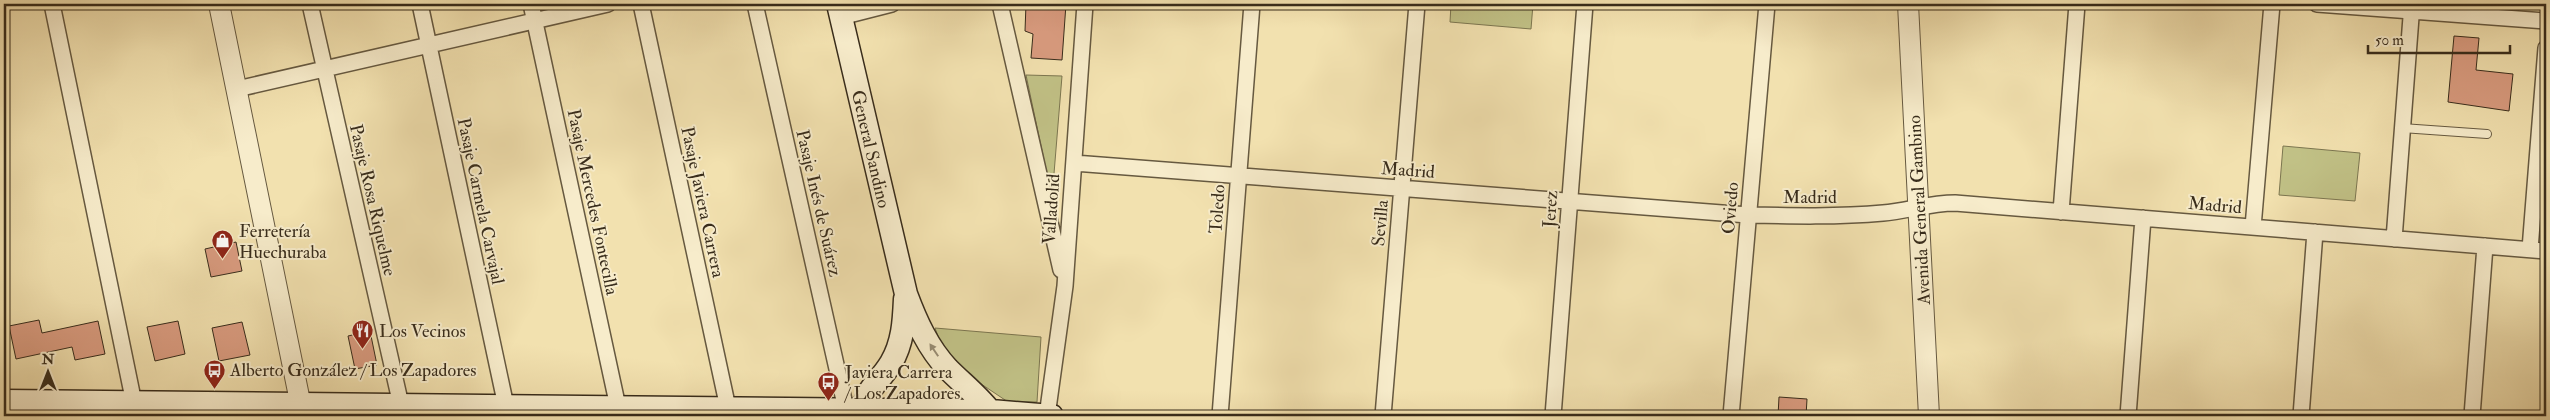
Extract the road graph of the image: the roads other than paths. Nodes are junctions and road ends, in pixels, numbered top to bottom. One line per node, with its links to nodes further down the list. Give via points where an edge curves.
1 (52, 4): 48 (street)
2 (219, 4): 27 (street)
3 (310, 4): 26 (street, Pasaje Rosa Riquelme)
4 (420, 4): 24 (street, Pasaje Carmela Carvajal)
5 (531, 4): 22 (street, Pasaje Mercedes Fontecilla)
6 (608, 4): 22 (street)
7 (641, 4): 52 (street, Pasaje Javiera Carrera)
8 (755, 4): 54 (street, Pasaje Inés de Suárez)
9 (892, 4): 21 (street)
10 (1000, 4): 45 (street)
11 (1085, 4): 31 (street, Valladolid)
12 (1252, 4): 32 (street, Toledo)
13 (1417, 4): 33 (street, Sevilla)
14 (1585, 4): 34 (street, Jerez)
15 (1767, 4): 37 (street, Oviedo)
16 (1908, 4): 35 (street, Avenida General Gambino)
17 (2077, 4): 36 (street)
18 (2272, 4): 39 (street)
19 (2317, 4): 20 (street)
20 (2411, 7): 23 (street); 28 (street)
21 (840, 10): 46 (main road, General Sandino)
22 (535, 21): 24 (street); 51 (street, Pasaje Mercedes Fontecilla)
23 (2546, 21)
24 (428, 45): 26 (street); 50 (street, Pasaje Carmela Carvajal)
25 (2546, 48): 30 (street)
26 (324, 69): 27 (street); 49 (street, Pasaje Rosa Riquelme)
27 (237, 89): 53 (street)
28 (2402, 128): 29 (lane); 41 (street)
29 (2487, 134)
30 (2543, 137): 43 (street)
31 (1074, 163): 32 (street, Madrid); 45 (street, Valladolid)
32 (1238, 175): 33 (street, Madrid); 58 (street, Toledo)
33 (1402, 188): 34 (street, Madrid); 59 (street, Sevilla)
34 (1570, 201): 37 (street, Madrid); 60 (street, Jerez)
35 (1918, 206): 36 (street, Madrid, via 1955,203); 37 (street, Madrid, via 1899,211 1842,215); 62 (street, Avenida General Gambino)
36 (2061, 212): 38 (street, Madrid)
37 (1748, 215): 61 (street, Oviedo)
38 (2144, 218): 39 (street, Madrid); 63 (street)
39 (2253, 227): 40 (street, Madrid)
40 (2315, 232): 41 (street, Madrid); 64 (street)
41 (2394, 239): 42 (street, Madrid)
42 (2485, 246): 43 (street, Madrid); 65 (street)
43 (2530, 249): 44 (street, Madrid)
44 (2546, 251)
45 (1064, 286): 56 (street, Valladolid)
46 (906, 294): 54 (main road, General Sandino, via 898,349); 55 (main road, General Sandino, one-way to 46, via 936,354)
47 (4, 401): 48 (main road)
48 (134, 402): 53 (main road)
49 (401, 405): 50 (main road); 53 (main road)
50 (506, 406): 51 (main road)
51 (618, 407): 52 (main road)
52 (728, 408): 54 (main road)
53 (302, 410)
54 (857, 412): 55 (main road)
55 (992, 414): 56 (main road)
56 (1046, 416): 57 (main road)
57 (1052, 416)
58 (1220, 416)
59 (1383, 416)
60 (1553, 416)
61 (1731, 416)
62 (1930, 416)
63 (2128, 416)
64 (2301, 416)
65 (2472, 416)

